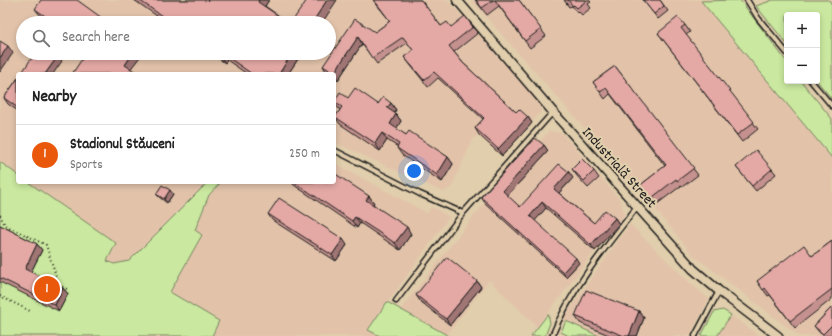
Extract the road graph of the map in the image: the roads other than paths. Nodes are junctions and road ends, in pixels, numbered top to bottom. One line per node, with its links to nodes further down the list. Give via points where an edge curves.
1 (457, 0): 6 (street, Industrială Street)
2 (747, 0): 3 (lane, via 758,18)
3 (784, 48)
4 (814, 84): 5 (lane)
5 (832, 106)
6 (553, 112): 8 (street, Industrială Street); 9 (lane)
7 (336, 151): 9 (lane)
8 (637, 206): 10 (street, Industrială Street, via 693,269); 12 (lane, via 588,270 561,314)
9 (463, 213): 11 (lane)
10 (719, 291): 13 (lane); 14 (street, Industrială Street)
11 (396, 302)
12 (552, 336)
13 (695, 336)
14 (778, 336)

